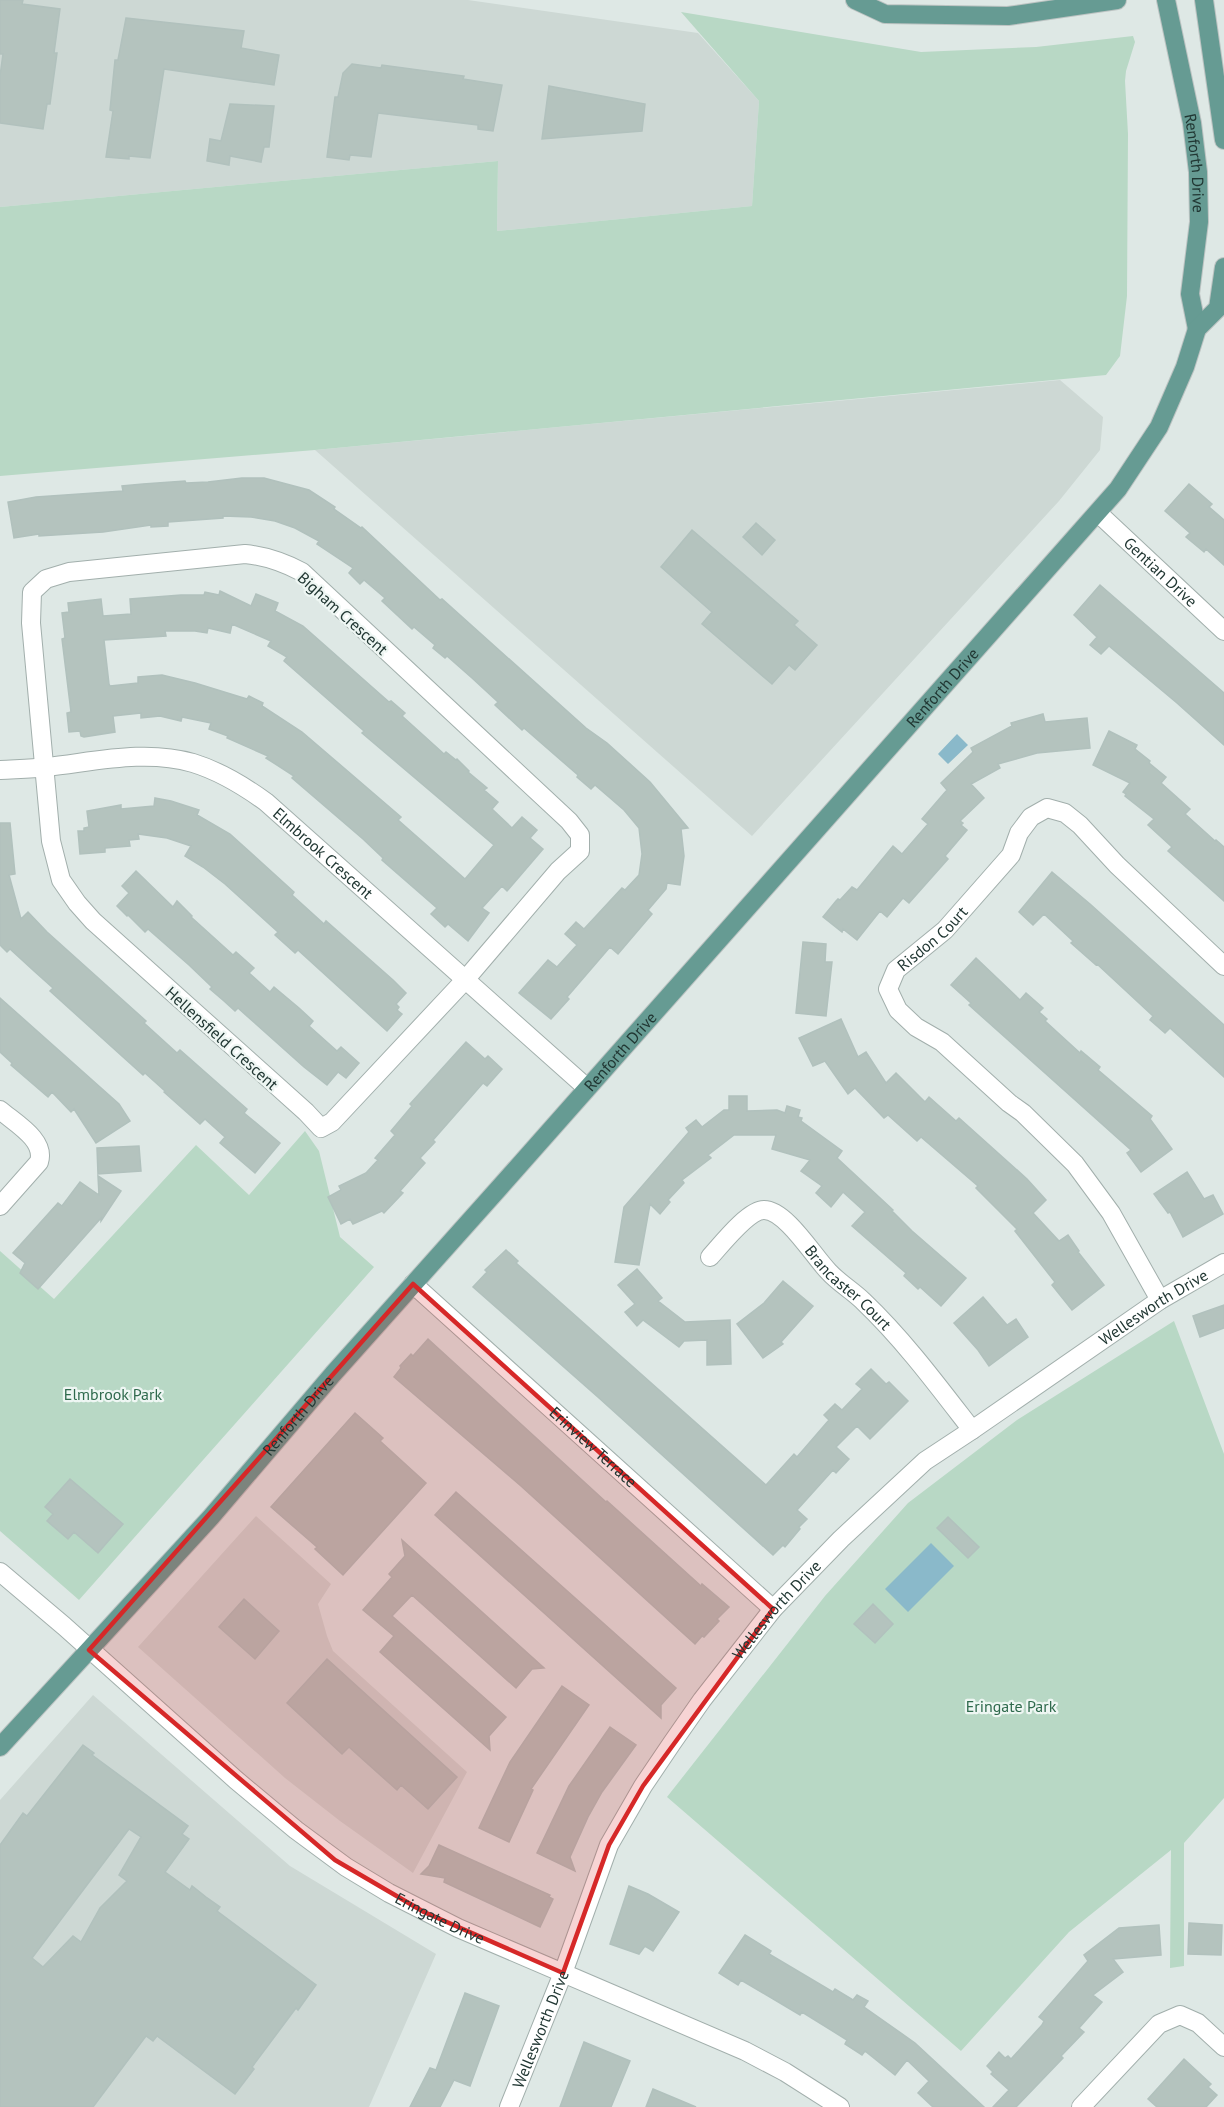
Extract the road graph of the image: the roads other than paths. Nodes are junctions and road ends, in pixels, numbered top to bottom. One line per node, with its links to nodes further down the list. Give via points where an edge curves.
1 (855, 0): 2 (main road, via 885,14 1008,16)
2 (1117, 0)
3 (1166, 0): 7 (main road, Renforth Drive, via 1192,123 1198,172 1199,222 1191,294)
4 (1204, 0): 5 (main road, Renforth Drive)
5 (1224, 140)
6 (1224, 267): 7 (main road, Renforth Drive, via 1218,308)
7 (1197, 330): 8 (main road, Renforth Drive, via 1159,427)
8 (1098, 513): 9 (street, Gentian Drive); 14 (main road, Renforth Drive)
9 (1224, 631)
10 (43, 768): 11 (street, Elmbrook Crescent); 13 (street, Elmbrook Crescent, via 152,757 193,763 228,778 266,802); 13 (street, Hellensfield Crescent, via 51,841 61,880 77,903 321,1128 332,1122); 13 (street, Bigham Crescent, via 31,623 32,592 46,579 69,572 245,554 285,563 310,580 580,835 580,850)
11 (0, 770)
12 (1224, 966): 20 (street, Risdon Court, via 1080,825 1065,813 1047,808 1031,817 1019,833 1011,855 945,930 896,970 888,989 897,1010 915,1027 942,1042 1075,1164 1111,1213)
13 (465, 980): 14 (street, Elmbrook Crescent)
14 (587, 1088): 19 (main road, Renforth Drive)
15 (0, 1110): 16 (street, via 39,1145 41,1155)
16 (0, 1206)
17 (710, 1257): 21 (street, Brancaster Court, via 752,1214 773,1212 802,1239 828,1272 883,1322)
18 (1224, 1263): 20 (street, Wellesworth Drive)
19 (414, 1284): 23 (street, Erinview Terrace); 24 (main road, Renforth Drive)
20 (1160, 1300): 21 (street, Wellesworth Drive)
21 (972, 1430): 23 (street, Wellesworth Drive, via 925,1461)
22 (0, 1572): 24 (street)
23 (773, 1609): 26 (street, Wellesworth Drive, via 702,1700 643,1786 609,1845)
24 (89, 1650): 25 (main road, Renforth Drive); 26 (street, Eringate Drive, via 228,1773 335,1860 424,1911)
25 (0, 1747)
26 (563, 1974): 28 (street, Wellesworth Drive); 29 (street, Eringate Drive, via 745,2051)
27 (1224, 2047): 30 (street, via 1198,2023 1180,2015 1159,2024)
28 (509, 2107)
29 (840, 2107)
30 (1082, 2107)

